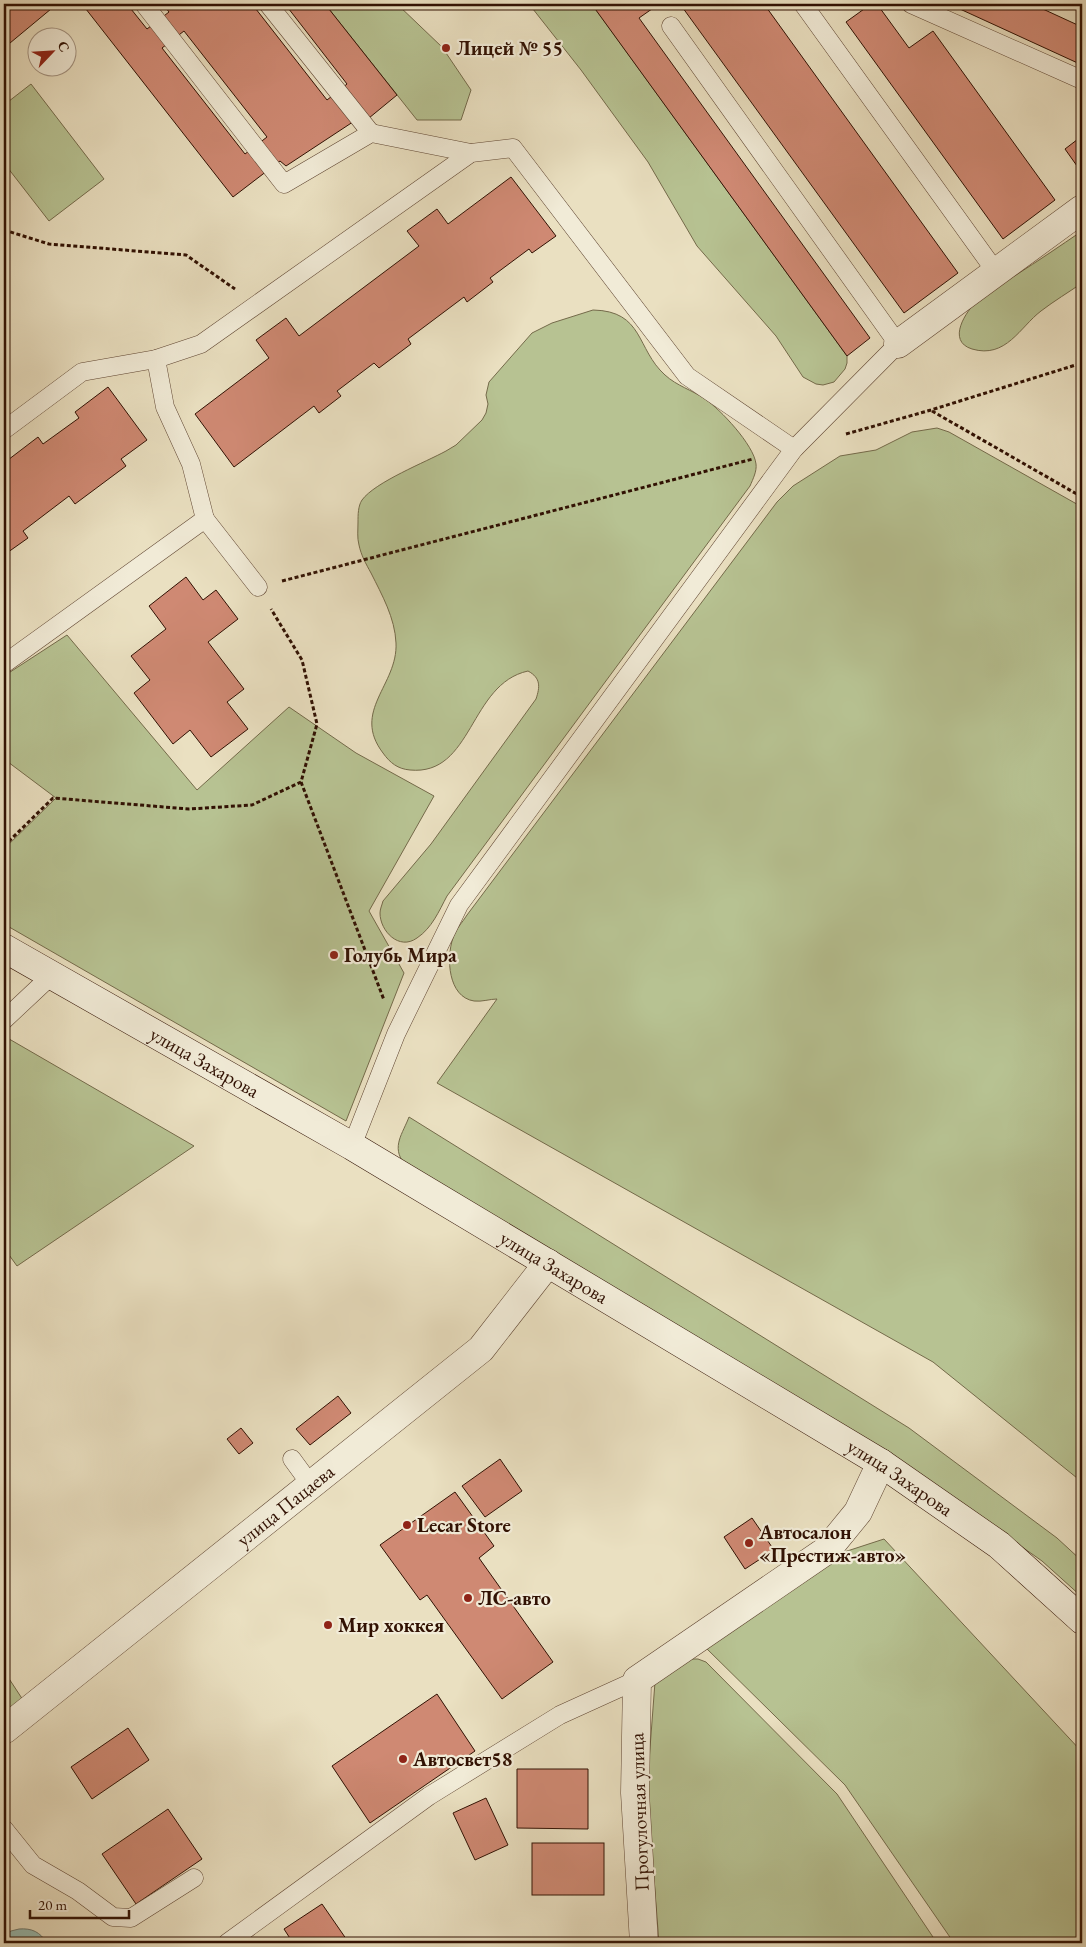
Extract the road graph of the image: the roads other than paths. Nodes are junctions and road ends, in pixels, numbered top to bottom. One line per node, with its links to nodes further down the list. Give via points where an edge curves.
1 (144, 4): 7 (lane, via 284,184)
2 (268, 4): 7 (lane)
3 (803, 4): 10 (lane)
4 (911, 4): 6 (lane)
5 (671, 26): 11 (lane)
6 (1082, 80)
7 (371, 133): 8 (lane)
8 (471, 153): 12 (lane, via 201,344); 14 (lane, via 513,148 687,376)
9 (1082, 209): 10 (street)
10 (996, 272): 11 (street)
11 (898, 344): 14 (lane)
12 (156, 359): 13 (lane, via 82,372); 15 (lane, via 164,407 191,464)
13 (4, 430)
14 (794, 449): 21 (lane, via 459,905 396,1034)
15 (205, 519): 16 (lane); 17 (lane)
16 (258, 587)
17 (4, 664)
18 (4, 948): 19 (street, улица Захарова)
19 (52, 975): 20 (lane); 21 (street, улица Захарова)
20 (4, 1020)
21 (352, 1146): 22 (street, улица Захарова)
22 (548, 1263): 24 (street, улица Захарова); 25 (street, улица Пацаева, via 481,1349)
23 (292, 1459): 25 (lane)
24 (882, 1463): 26 (street, улица Захарова, via 999,1545); 27 (street, via 858,1512 827,1550)
25 (311, 1485): 28 (street, улица Пацаева)
26 (1082, 1620)
27 (638, 1680): 31 (lane, via 560,1715 429,1796); 32 (street, Прогулочная улица, via 635,1793)
28 (4, 1730)
29 (4, 1829): 30 (lane, via 33,1865 78,1891 113,1917 131,1918)
30 (194, 1878)
31 (227, 1943)
32 (644, 1943)

